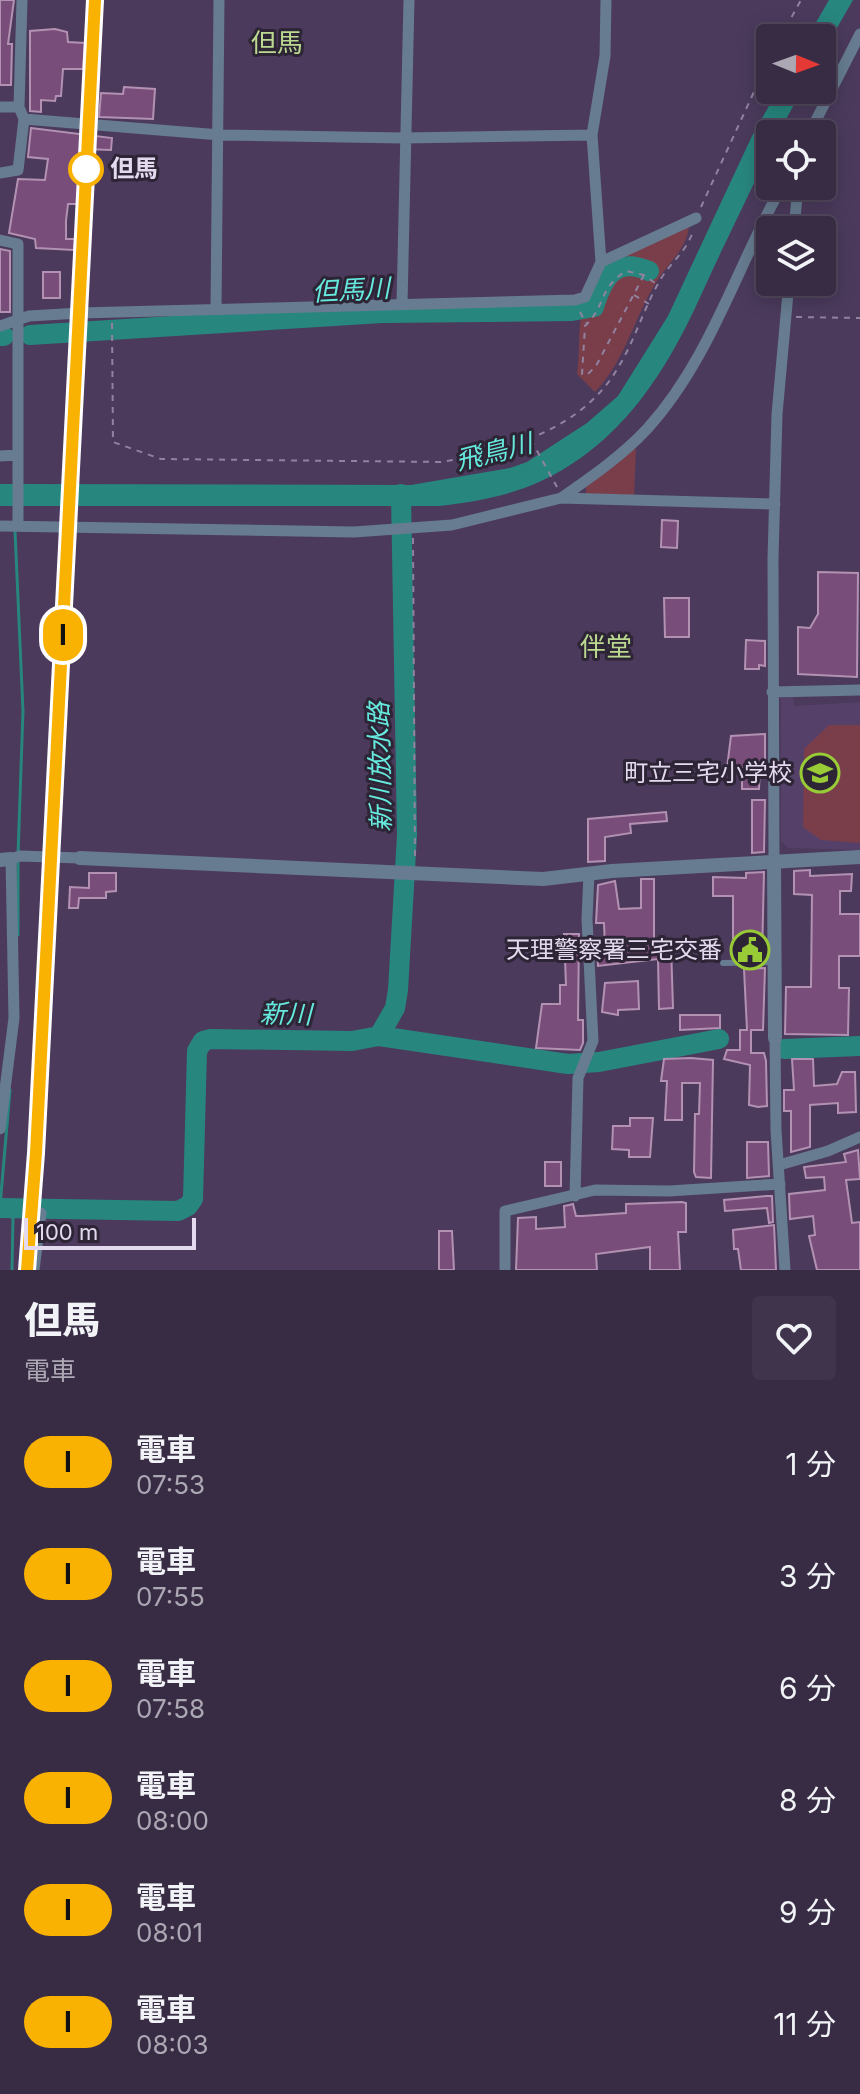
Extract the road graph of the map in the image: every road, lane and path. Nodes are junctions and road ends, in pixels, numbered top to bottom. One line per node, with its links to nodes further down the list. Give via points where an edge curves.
1 (22, 0): 10 (street)
2 (219, 0): 13 (street)
3 (409, 0): 15 (street)
4 (606, 0): 14 (street, via 605,56)
5 (801, 0): 6 (path)
6 (788, 24)
7 (860, 34): 12 (street)
8 (756, 87): 18 (path)
9 (0, 107): 10 (street)
10 (19, 107): 11 (street)
11 (24, 119): 13 (street); 16 (street, via 18,170)
12 (816, 120)
13 (220, 135): 15 (street); 28 (street)
14 (592, 135): 15 (street); 20 (street)
15 (404, 138): 26 (street)
16 (0, 173)
17 (775, 200): 38 (street, via 705,346 671,399 629,446)
18 (696, 218): 20 (street); 22 (path, via 684,254)
19 (0, 240): 32 (street, via 18,244)
20 (601, 262): 25 (street)
21 (644, 275): 22 (path); 23 (path); 33 (path, via 626,271 609,282 598,315)
22 (659, 286): 27 (path)
23 (634, 295): 27 (path); 33 (path, via 587,375 582,374)
24 (788, 296): 30 (street)
25 (581, 298): 26 (street); 33 (path, via 580,317)
26 (402, 304): 28 (street)
27 (650, 305): 35 (path, via 607,385 570,418)
28 (216, 308): 29 (street)
29 (111, 314): 32 (street, via 29,316); 35 (path, via 113,442 161,459 441,462)
30 (786, 317): 31 (path); 39 (street)
31 (860, 318)
32 (18, 322): 34 (street); 37 (street)
33 (587, 323)
34 (0, 326)
35 (532, 440): 38 (path)
36 (0, 456): 37 (street)
37 (18, 459): 40 (street)
38 (559, 493): 39 (street); 42 (street, via 492,517)
39 (775, 504): 44 (street)
40 (18, 524): 41 (street); 42 (street)
41 (0, 526)
42 (413, 529): 49 (path)
43 (860, 690): 44 (street)
44 (772, 692): 48 (street)
45 (860, 857): 48 (street)
46 (80, 858): 47 (street); 49 (street)
47 (5, 859): 54 (street, via 14,1018)
48 (774, 861): 50 (street); 51 (street)
49 (415, 873): 50 (street, via 543,879)
50 (589, 874): 58 (street, via 593,1041 578,1078)
51 (775, 962): 52 (lane); 53 (street)
52 (723, 963)
53 (775, 1038): 56 (street)
54 (0, 1129)
55 (860, 1137): 56 (street)
56 (779, 1165): 57 (street)
57 (780, 1184): 58 (street, via 595,1190); 62 (street)
58 (575, 1196): 61 (street, via 505,1211)
59 (41, 1213): 60 (street)
60 (34, 1270)
61 (505, 1270)
62 (785, 1270)

